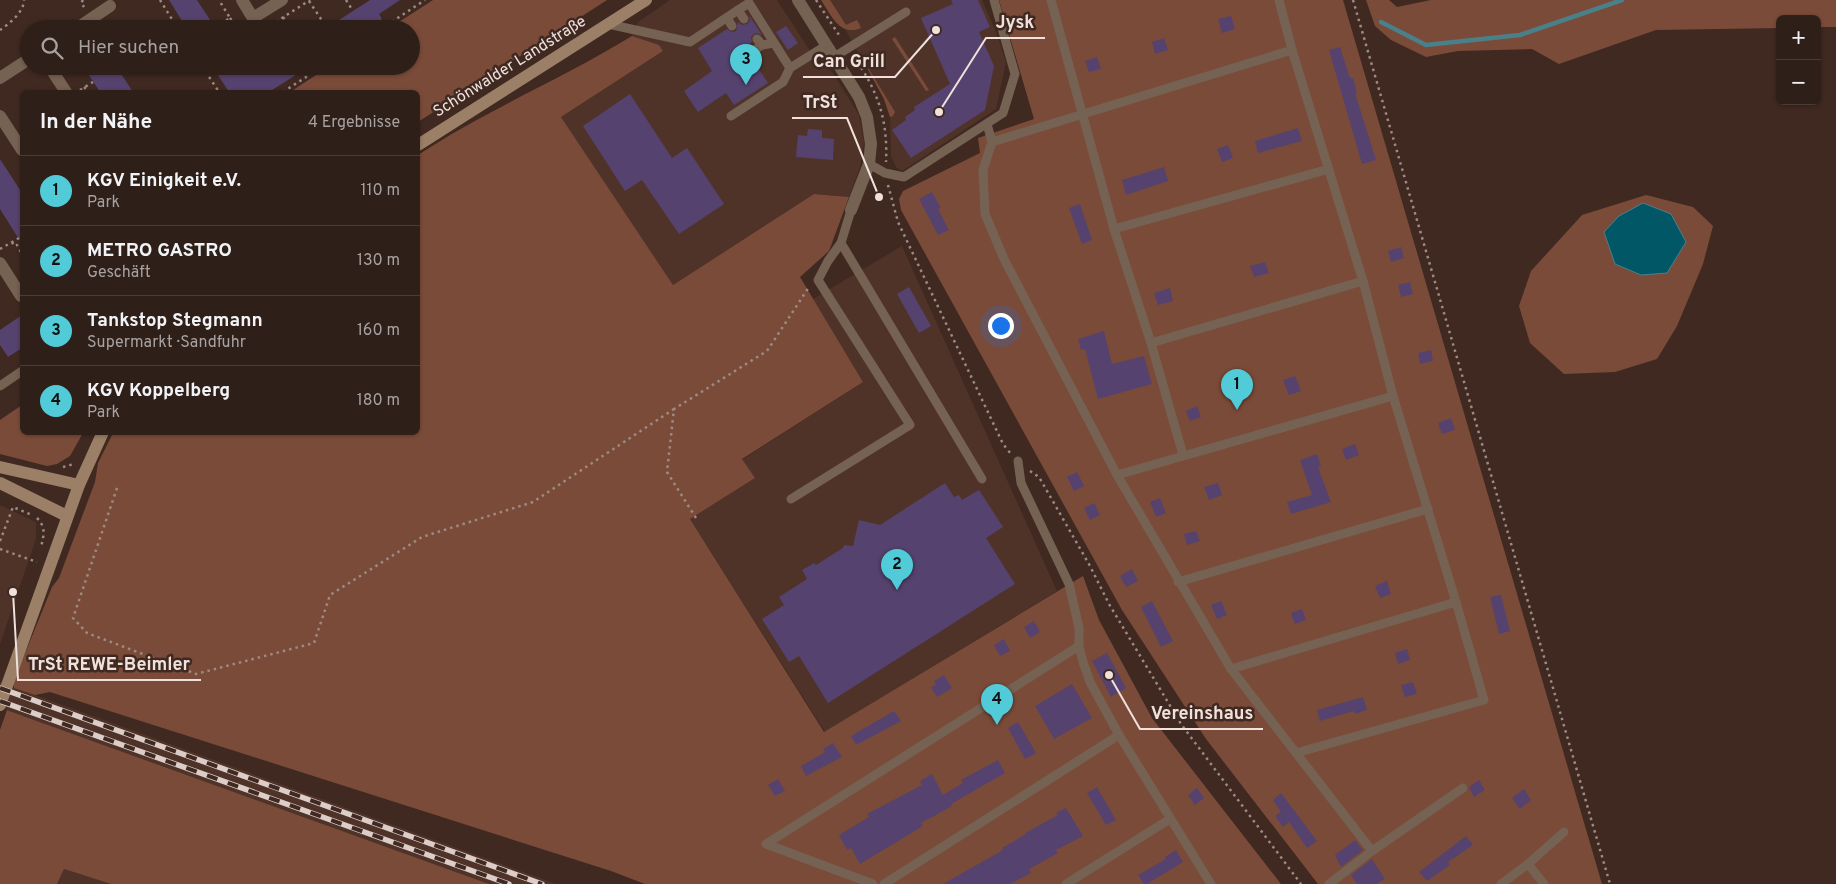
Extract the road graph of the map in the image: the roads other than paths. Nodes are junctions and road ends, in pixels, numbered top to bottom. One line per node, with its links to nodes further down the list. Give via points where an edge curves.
1 (242, 0): 2 (street, via 254,18)
2 (282, 0)
3 (646, 0): 14 (main road, Schönwalder Landstraße)
4 (798, 0): 19 (street)
5 (994, 0): 31 (lane, via 1014,74 1003,113)
6 (1051, 0): 28 (lane)
7 (1279, 0): 20 (lane)
8 (110, 6): 13 (street)
9 (738, 10): 11 (lane); 12 (lane); 18 (lane, via 749,3)
10 (906, 12): 22 (lane)
11 (727, 18): 15 (lane); 16 (lane)
12 (744, 18)
13 (89, 20)
14 (608, 24): 15 (lane, via 690,42 706,37); 33 (main road, Schönwalder Landstraße)
15 (714, 26): 17 (lane)
16 (732, 26)
17 (720, 34)
18 (774, 43): 21 (lane, via 759,42); 24 (lane)
19 (827, 45): 22 (street); 24 (lane)
20 (1292, 50): 28 (lane); 36 (lane)
21 (748, 51)
22 (834, 57): 35 (street, via 859,97 867,117 871,144)
23 (20, 65): 26 (street)
24 (790, 68): 30 (lane, via 783,82)
25 (55, 75): 27 (street)
26 (0, 78)
27 (65, 90)
28 (1083, 113): 32 (lane); 38 (lane)
29 (0, 116): 34 (street)
30 (731, 116)
31 (987, 124): 32 (lane); 35 (lane, via 904,177 885,173)
32 (992, 142): 51 (lane, via 984,170 985,214 1004,259)
33 (420, 144)
34 (20, 147)
35 (869, 164): 37 (street)
36 (1329, 169): 38 (lane); 41 (lane)
37 (851, 210): 39 (lane)
38 (1114, 229): 43 (lane)
39 (841, 243): 52 (lane); 55 (lane, via 818,280 910,425)
40 (0, 263): 42 (street)
41 (1364, 281): 43 (lane); 46 (lane)
42 (20, 296)
43 (1151, 343): 48 (lane)
44 (20, 373): 45 (lane)
45 (0, 386)
46 (1393, 396): 48 (lane); 56 (lane)
47 (103, 435): 54 (main road)
48 (1183, 455): 51 (lane)
49 (1018, 461): 60 (lane, via 1021,483 1069,584)
50 (0, 466): 54 (main road)
51 (1116, 475): 58 (lane)
52 (982, 479)
53 (0, 483): 57 (main road)
54 (79, 485): 57 (main road)
55 (791, 499)
56 (1428, 509): 58 (lane); 59 (lane)
57 (67, 516): 62 (main road)
58 (1178, 582): 61 (lane)
59 (1456, 602): 61 (lane); 64 (lane, via 1484,700)
60 (1079, 646): 63 (lane, via 1090,682); 70 (lane, via 766,844)
61 (1231, 669): 64 (lane)
62 (0, 704)
63 (1118, 735): 66 (lane); 71 (lane)
64 (1296, 753): 68 (lane)
65 (1463, 788): 68 (lane)
66 (1170, 819): 72 (lane); 73 (lane)
67 (1564, 832): 69 (lane)
68 (1372, 851): 74 (lane)
69 (1528, 864): 75 (lane); 76 (lane)
70 (872, 884)
71 (884, 884)
72 (1066, 884)
73 (1210, 884)
74 (1329, 884)
75 (1501, 884)
76 (1544, 884)

